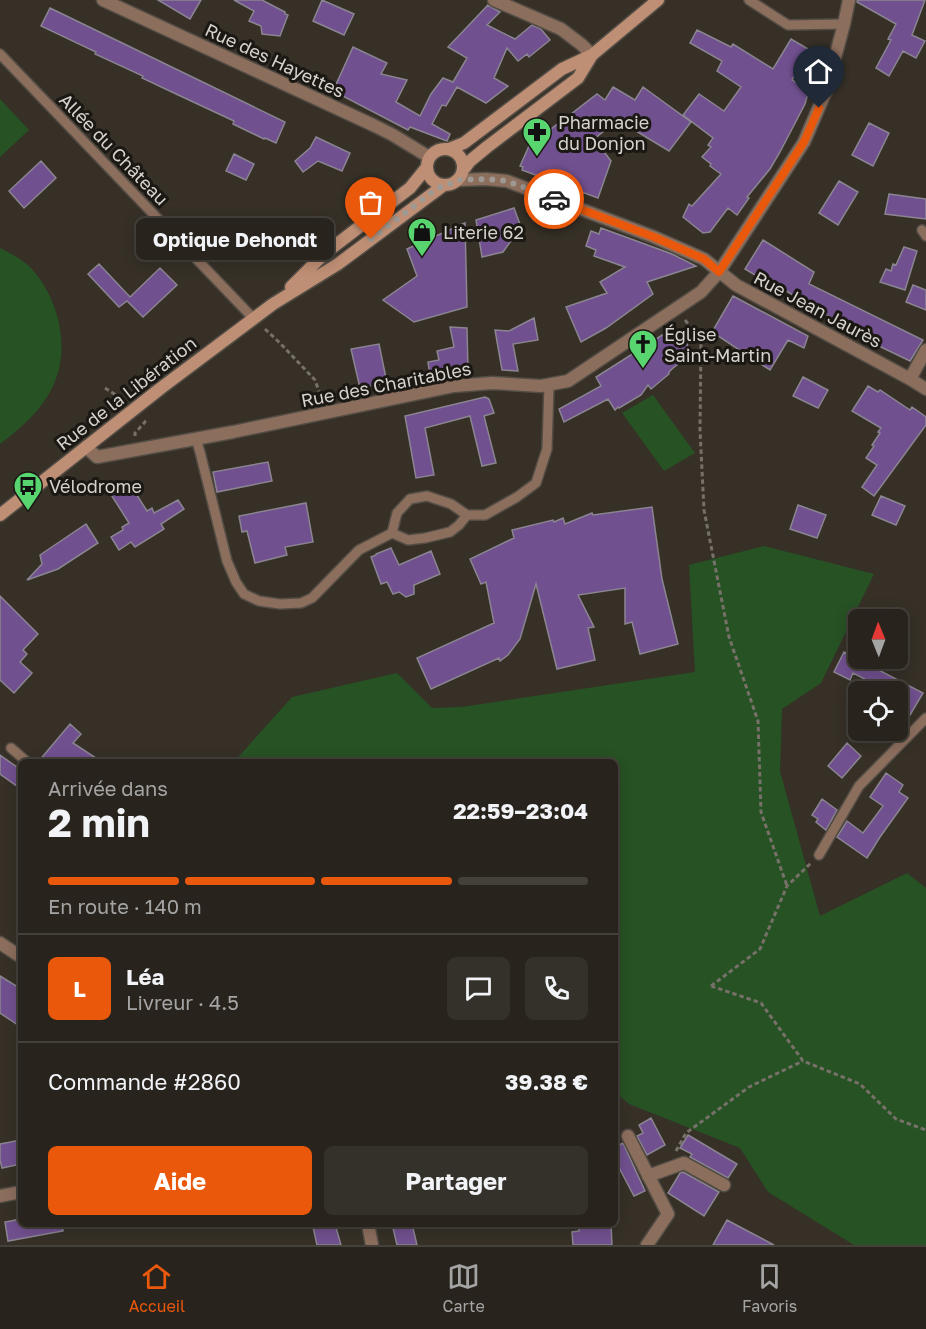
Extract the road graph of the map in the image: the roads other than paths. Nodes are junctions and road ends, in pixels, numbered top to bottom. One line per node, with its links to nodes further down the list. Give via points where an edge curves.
1 (103, 0): 10 (street, Rue des Hayettes, via 393,135)
2 (494, 0): 8 (street, via 561,29)
3 (658, 0): 8 (main road)
4 (749, 0): 6 (lane, via 788,26)
5 (849, 0): 6 (street, Rue des Charitables)
6 (844, 24): 13 (street, Rue des Charitables, via 826,91 804,142)
7 (0, 54): 15 (lane, Allée du Château)
8 (592, 55): 9 (main road, via 562,69 464,143); 11 (main road, via 578,78 470,160)
9 (449, 149): 10 (main road, via 436,151); 11 (main road, via 463,162)
10 (428, 162): 12 (main road, via 428,174); 14 (main road, Rue de la Libération, via 410,188 324,254)
11 (461, 174): 12 (main road, via 454,183); 13 (street, Rue Jean Jaurès, via 507,181 654,237 704,259)
12 (444, 185): 14 (main road, Rue de la Libération, via 338,264)
13 (719, 272): 17 (street, Rue Jean Jaurès, via 736,285); 18 (street, Rue des Charitables, via 701,292 568,381)
14 (276, 301): 15 (main road, Rue de la Libération)
15 (253, 318): 21 (main road, Rue de la Libération)
16 (926, 350): 17 (street)
17 (910, 379): 19 (street, Rue Jean Jaurès)
18 (549, 385): 20 (street, Rue des Charitables, via 454,386); 23 (lane, via 547,449 536,483 485,515)
19 (926, 389)
20 (195, 439): 21 (street, Rue des Charitables, via 97,457); 24 (lane, via 226,561 244,594 259,601 301,603 312,598 359,550)
21 (86, 447): 22 (main road, Rue de la Libération)
22 (0, 515)
23 (467, 515): 24 (lane, via 450,532 425,538 408,540); 24 (lane, via 451,504 427,496 410,499 397,513)
24 (392, 533)
25 (926, 718): 28 (lane, via 859,786)
26 (11, 748): 27 (lane)
27 (24, 759)
28 (819, 855)
29 (0, 943): 30 (street)
30 (18, 955)
31 (628, 1136): 32 (street)
32 (648, 1176): 33 (street, via 684,1162); 38 (street, via 668,1214)
33 (724, 1185)
34 (18, 1193): 35 (street)
35 (0, 1196)
36 (369, 1227): 37 (street)
37 (372, 1245)
38 (647, 1245)

